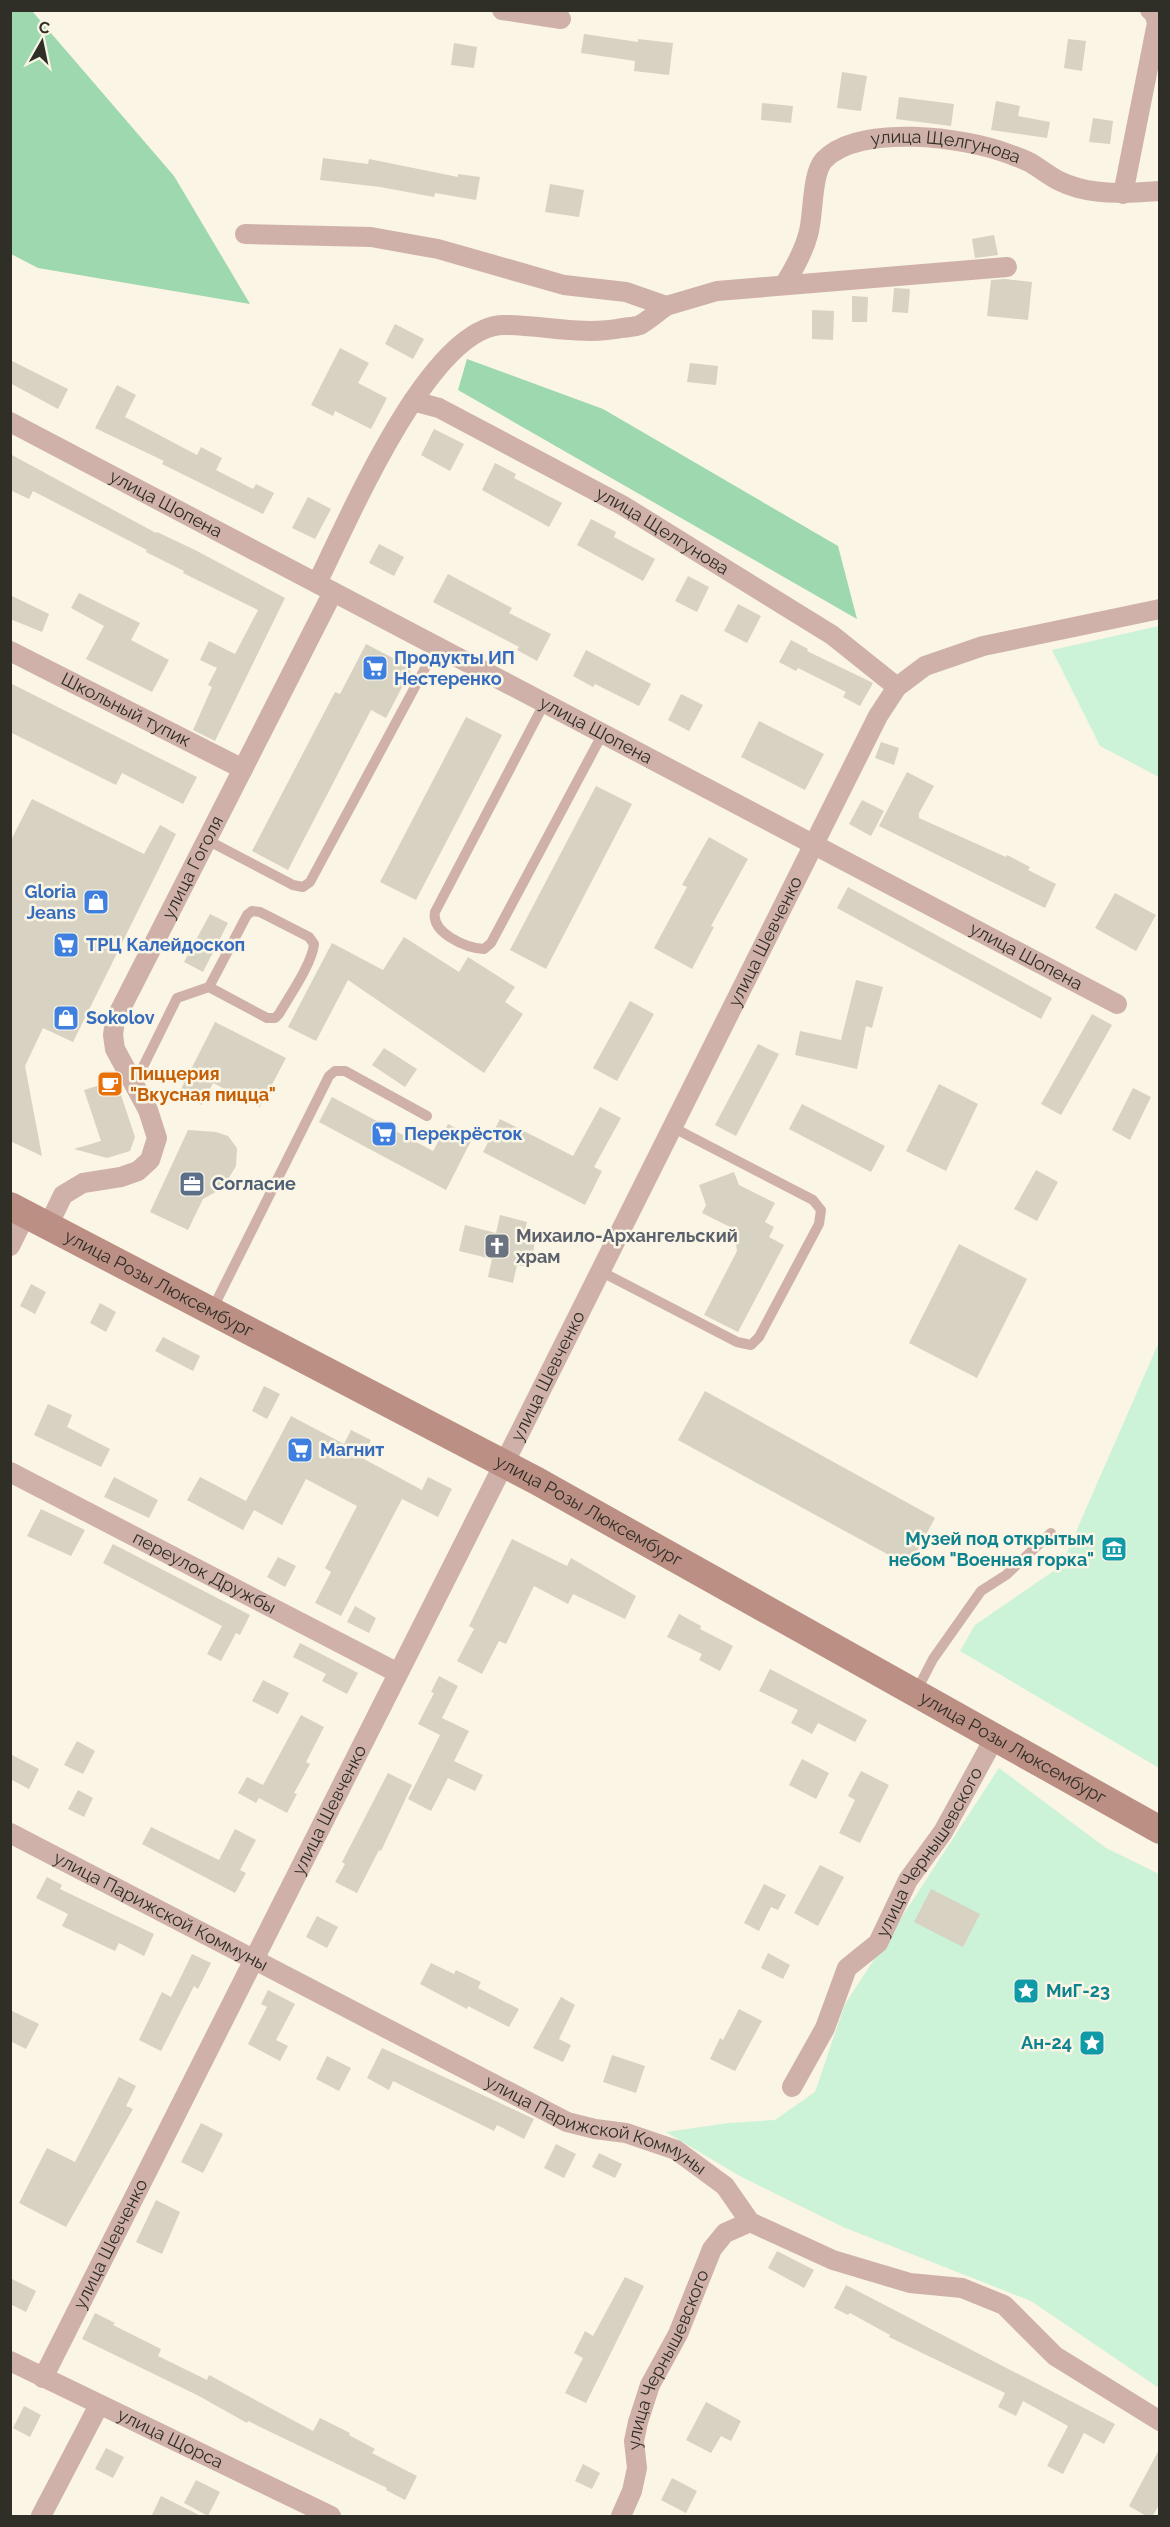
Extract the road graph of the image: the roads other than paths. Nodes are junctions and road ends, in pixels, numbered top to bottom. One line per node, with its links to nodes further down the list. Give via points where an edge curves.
1 (502, 10): 3 (street)
2 (1152, 12): 5 (street, via 1157,23)
3 (561, 19)
4 (1160, 191): 5 (street, улица Щелгунова)
5 (1124, 194): 8 (street, улица Щелгунова, via 1079,189 1055,181 1033,164 1006,153 964,143 881,136 858,141 823,161 817,174 808,235)
6 (245, 234): 9 (street, via 370,237 438,249 564,285 626,292)
7 (1007, 267): 8 (street)
8 (784, 285): 9 (street, via 717,291)
9 (666, 306): 10 (street, улица Гоголя, via 639,326 598,333 503,325 484,328 464,340 443,361)
10 (413, 401): 12 (street, улица Гоголя, via 382,452); 16 (street, улица Щелгунова, via 439,408 622,506 832,635)
11 (10, 422): 12 (street, улица Шопена)
12 (325, 588): 14 (street, улица Шопена); 19 (street, улица Гоголя)
13 (1160, 609): 16 (street, улица Шевченко, via 983,646 925,666)
14 (437, 646): 17 (street, улица Шопена); 20 (lane, via 310,882 303,887 293,885)
15 (10, 651): 19 (street, Школьный тупик)
16 (897, 687): 21 (street, улица Шевченко, via 878,716)
17 (545, 702): 18 (street, улица Шопена); 18 (lane, via 435,912 437,929 465,944 484,949 491,943)
18 (603, 732): 21 (street, улица Шопена)
19 (243, 769): 20 (street, улица Гоголя)
20 (207, 840): 24 (street, улица Гоголя, via 115,1020 115,1049)
21 (814, 843): 23 (street, улица Шопена); 26 (street, улица Шевченко)
22 (209, 987): 22 (lane, via 267,1018 274,1018 314,944 252,911); 24 (lane, via 177,998)
23 (1118, 1004)
24 (134, 1085): 27 (street, улица Гоголя, via 157,1138 150,1160 138,1171 121,1177 83,1183)
25 (427, 1116): 30 (lane, via 345,1071 329,1076)
26 (672, 1127): 29 (street, улица Шевченко); 29 (lane, via 813,1200 821,1210 819,1224 759,1338 751,1345 737,1342)
27 (28, 1215): 28 (street, улица Гоголя); 30 (main road, улица Розы Люксембург)
28 (10, 1246)
29 (600, 1271): 31 (street, улица Шевченко)
30 (212, 1310): 31 (main road, улица Розы Люксембург)
31 (504, 1464): 34 (street, улица Шевченко); 35 (main road, улица Розы Люксембург)
32 (10, 1472): 34 (street, переулок Дружбы)
33 (1051, 1533): 35 (lane, via 1006,1575 981,1591 933,1659)
34 (398, 1673): 39 (street, улица Шевченко)
35 (915, 1693): 36 (main road, улица Розы Люксембург)
36 (995, 1737): 37 (main road, улица Розы Люксембург); 40 (street, улица Чернышевского, via 943,1832 908,1880 878,1943 847,1968 825,2028)
37 (1160, 1830)
38 (10, 1833): 39 (street, улица Парижской Коммуны)
39 (254, 1960): 41 (street, улица Парижской Коммуны, via 567,2122 626,2133 676,2150 725,2186); 43 (street, улица Шевченко)
40 (792, 2087)
41 (750, 2222): 45 (street, via 833,2260 910,2283 962,2288 1004,2305 1055,2356); 48 (street, улица Чернышевского, via 725,2233 712,2249 678,2334 650,2385 634,2441 638,2468)
42 (10, 2361): 43 (street, улица Щорса)
43 (43, 2378): 44 (street, улица Щорса)
44 (99, 2405): 46 (street); 47 (street, улица Щорса)
45 (1160, 2421)
46 (41, 2517)
47 (331, 2517)
48 (621, 2517)

